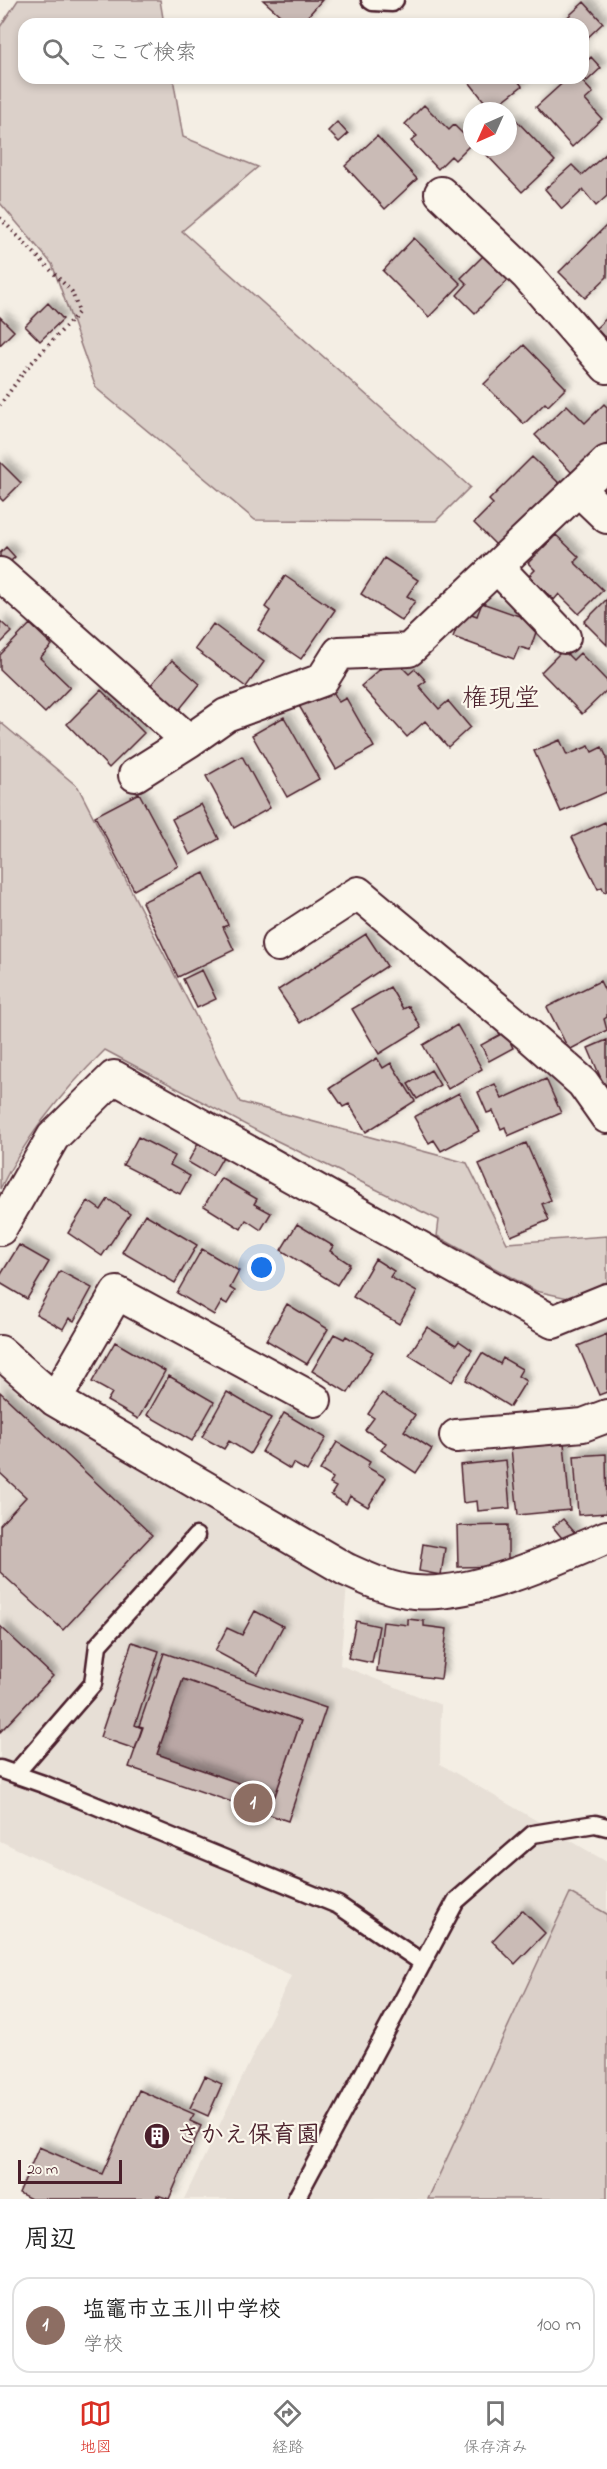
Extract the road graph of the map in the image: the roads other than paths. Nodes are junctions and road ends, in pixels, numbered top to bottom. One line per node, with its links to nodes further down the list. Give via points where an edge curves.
1 (370, 0): 2 (lane)
2 (395, 0)
3 (441, 193): 4 (street, via 527,275)
4 (607, 367)
5 (607, 462): 6 (street)
6 (579, 490): 7 (street); 8 (street)
7 (607, 517)
8 (497, 567): 10 (street); 11 (street, via 410,650 339,653 322,680 226,715)
9 (0, 574): 11 (street)
10 (564, 637)
11 (189, 741): 12 (street)
12 (135, 775)
13 (278, 945): 14 (street, via 358,893 540,1045 582,1083)
14 (607, 1117)
15 (0, 1229): 16 (street, via 53,1137 114,1077 553,1322)
16 (607, 1300)
17 (0, 1352): 18 (street)
18 (55, 1400): 19 (street, via 117,1293); 23 (street, via 377,1584 415,1592 456,1590 536,1568)
19 (315, 1400)
20 (607, 1416): 21 (street, via 583,1425)
21 (456, 1436)
22 (196, 1536): 24 (lane, via 98,1645 93,1684)
23 (607, 1536)
24 (7, 1771): 26 (lane, via 338,1905)
25 (607, 1827): 26 (lane, via 595,1824 533,1834 456,1901)
26 (423, 1963): 27 (lane)
27 (296, 2199)

